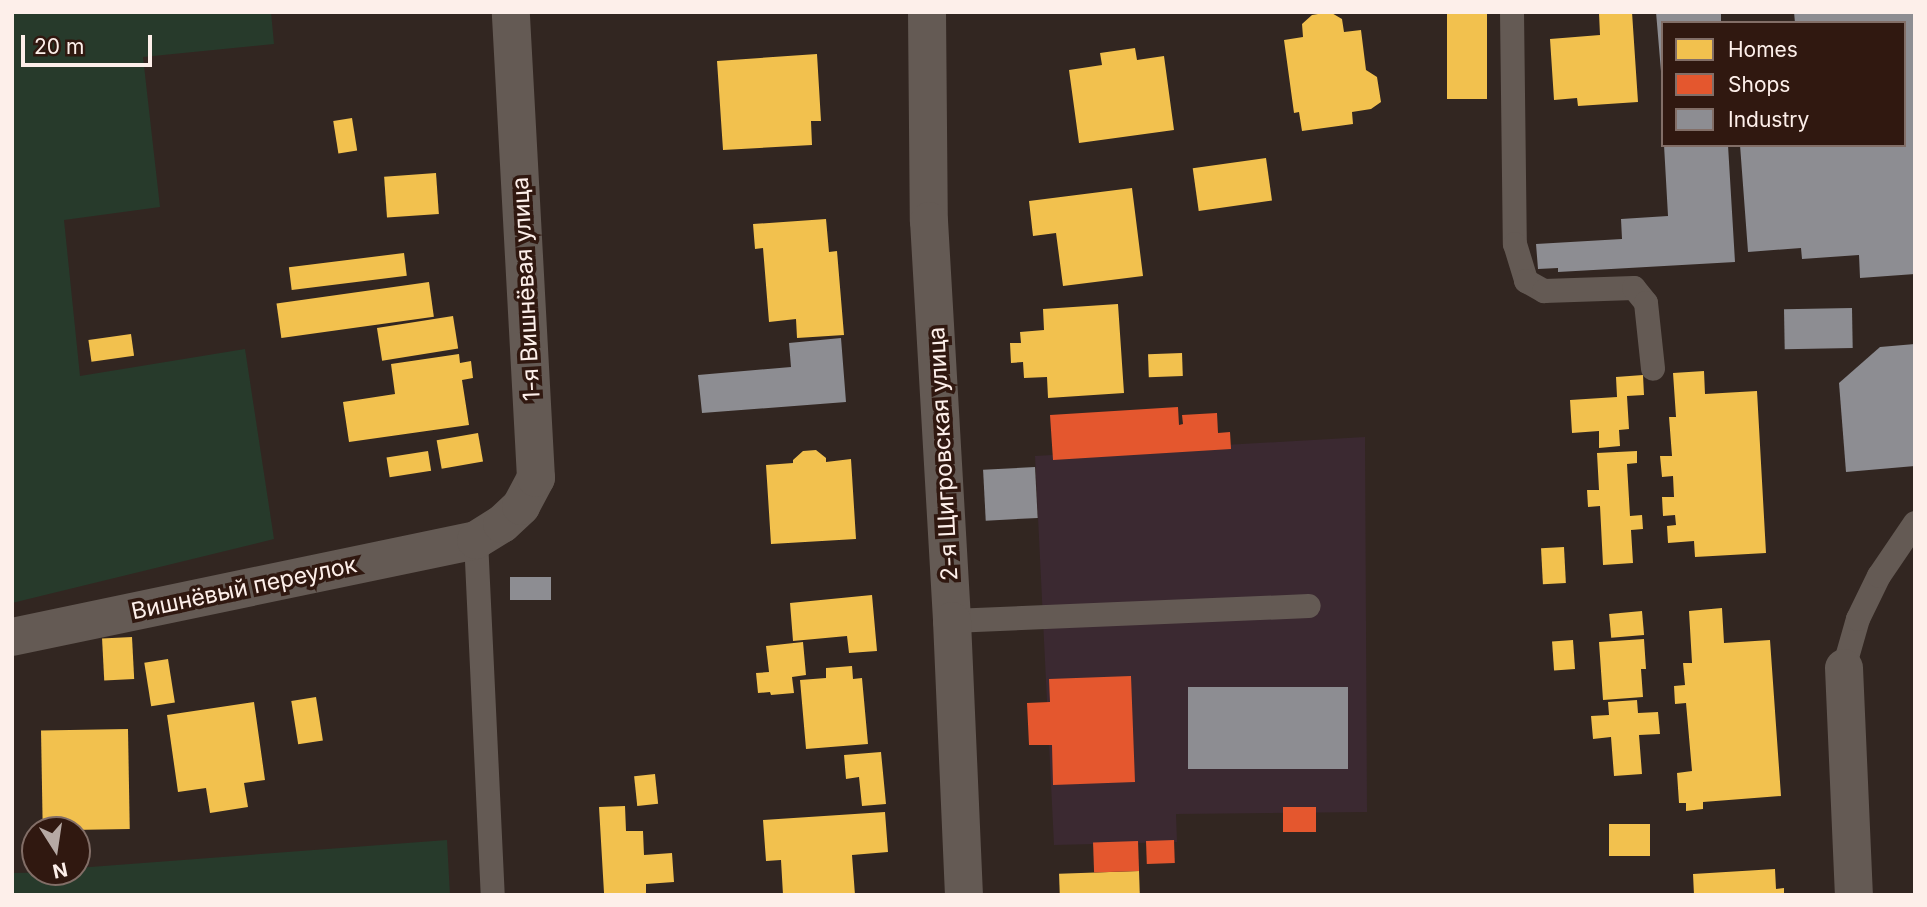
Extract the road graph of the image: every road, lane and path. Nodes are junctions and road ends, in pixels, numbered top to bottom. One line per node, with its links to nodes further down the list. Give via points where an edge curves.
1 (511, 12): 6 (street, 1-я Вишнёвая улица, via 536,478 521,506)
2 (927, 12): 8 (street, 2-я Щигровская улица, via 929,221)
3 (1512, 12): 4 (lane, via 1515,244 1526,281 1544,291 1634,288 1646,303)
4 (1653, 369)
5 (1915, 523): 10 (lane, via 1879,576 1858,618)
6 (476, 540): 9 (street, Вишнёвый переулок); 11 (lane)
7 (1309, 606): 8 (lane)
8 (953, 621): 12 (street, 2-я Щигровская улица)
9 (12, 637)
10 (1844, 668): 13 (street)
11 (493, 895)
12 (964, 895)
13 (1854, 895)

